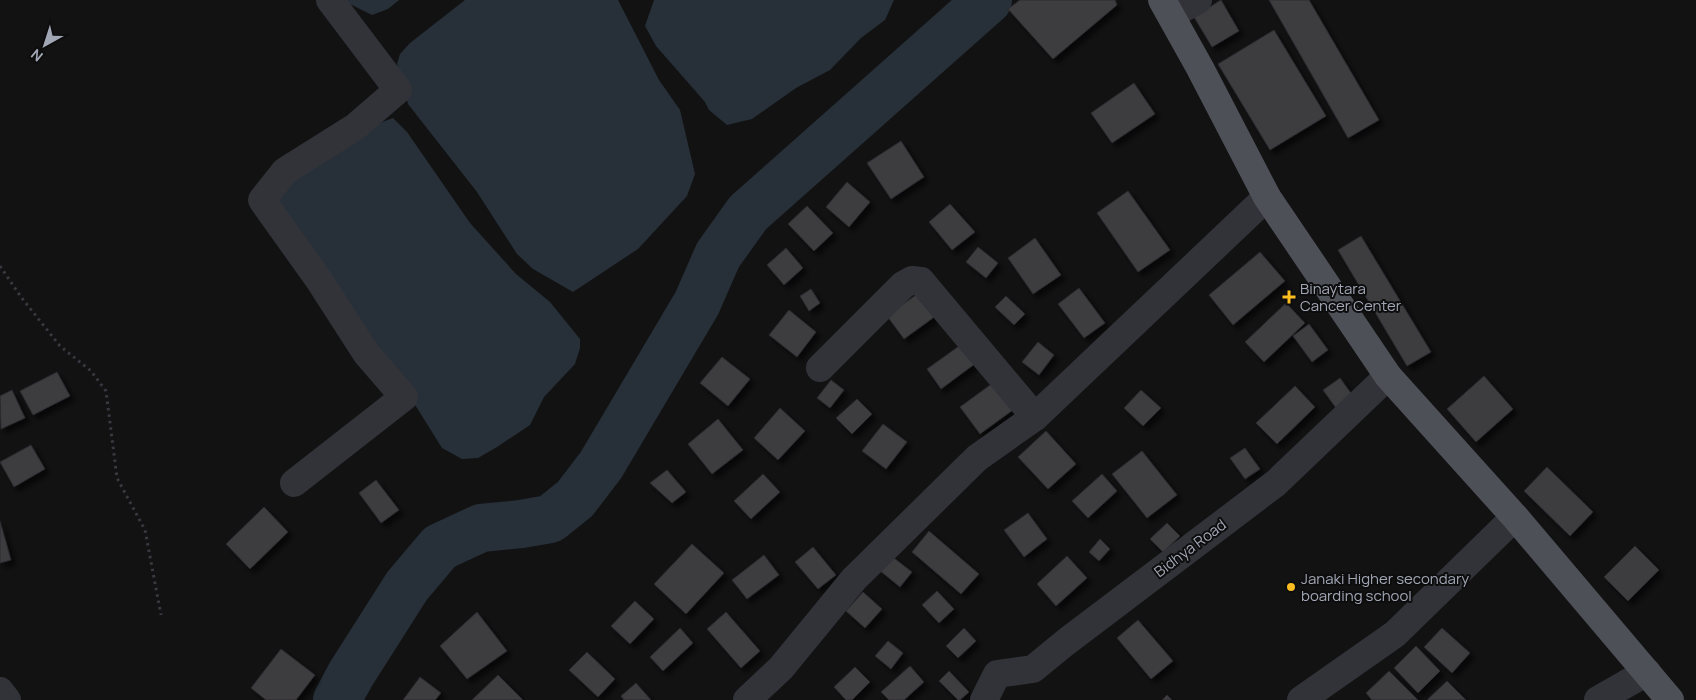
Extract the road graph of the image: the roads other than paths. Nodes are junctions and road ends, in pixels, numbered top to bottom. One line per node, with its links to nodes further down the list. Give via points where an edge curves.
1 (330, 0): 8 (street, via 398,90 355,127 285,172 262,200 366,353 404,397)
2 (1198, 0): 3 (street, via 1185,6)
3 (1167, 8): 4 (main road)
4 (1267, 197): 6 (main road); 7 (street)
5 (820, 368): 7 (street, via 903,285 912,280 921,281)
6 (1388, 376): 9 (main road); 14 (street, Bidhya Road, via 1276,483 1033,669 998,674)
7 (1035, 417): 13 (street, via 977,458 956,478 854,579 781,668)
8 (294, 482)
9 (1515, 517): 10 (main road); 15 (street, via 1396,634)
10 (1647, 672): 16 (street); 17 (main road)
11 (0, 691): 12 (street)
12 (7, 700)
13 (747, 700)
14 (984, 700)
15 (1301, 700)
16 (1598, 700)
17 (1670, 700)

